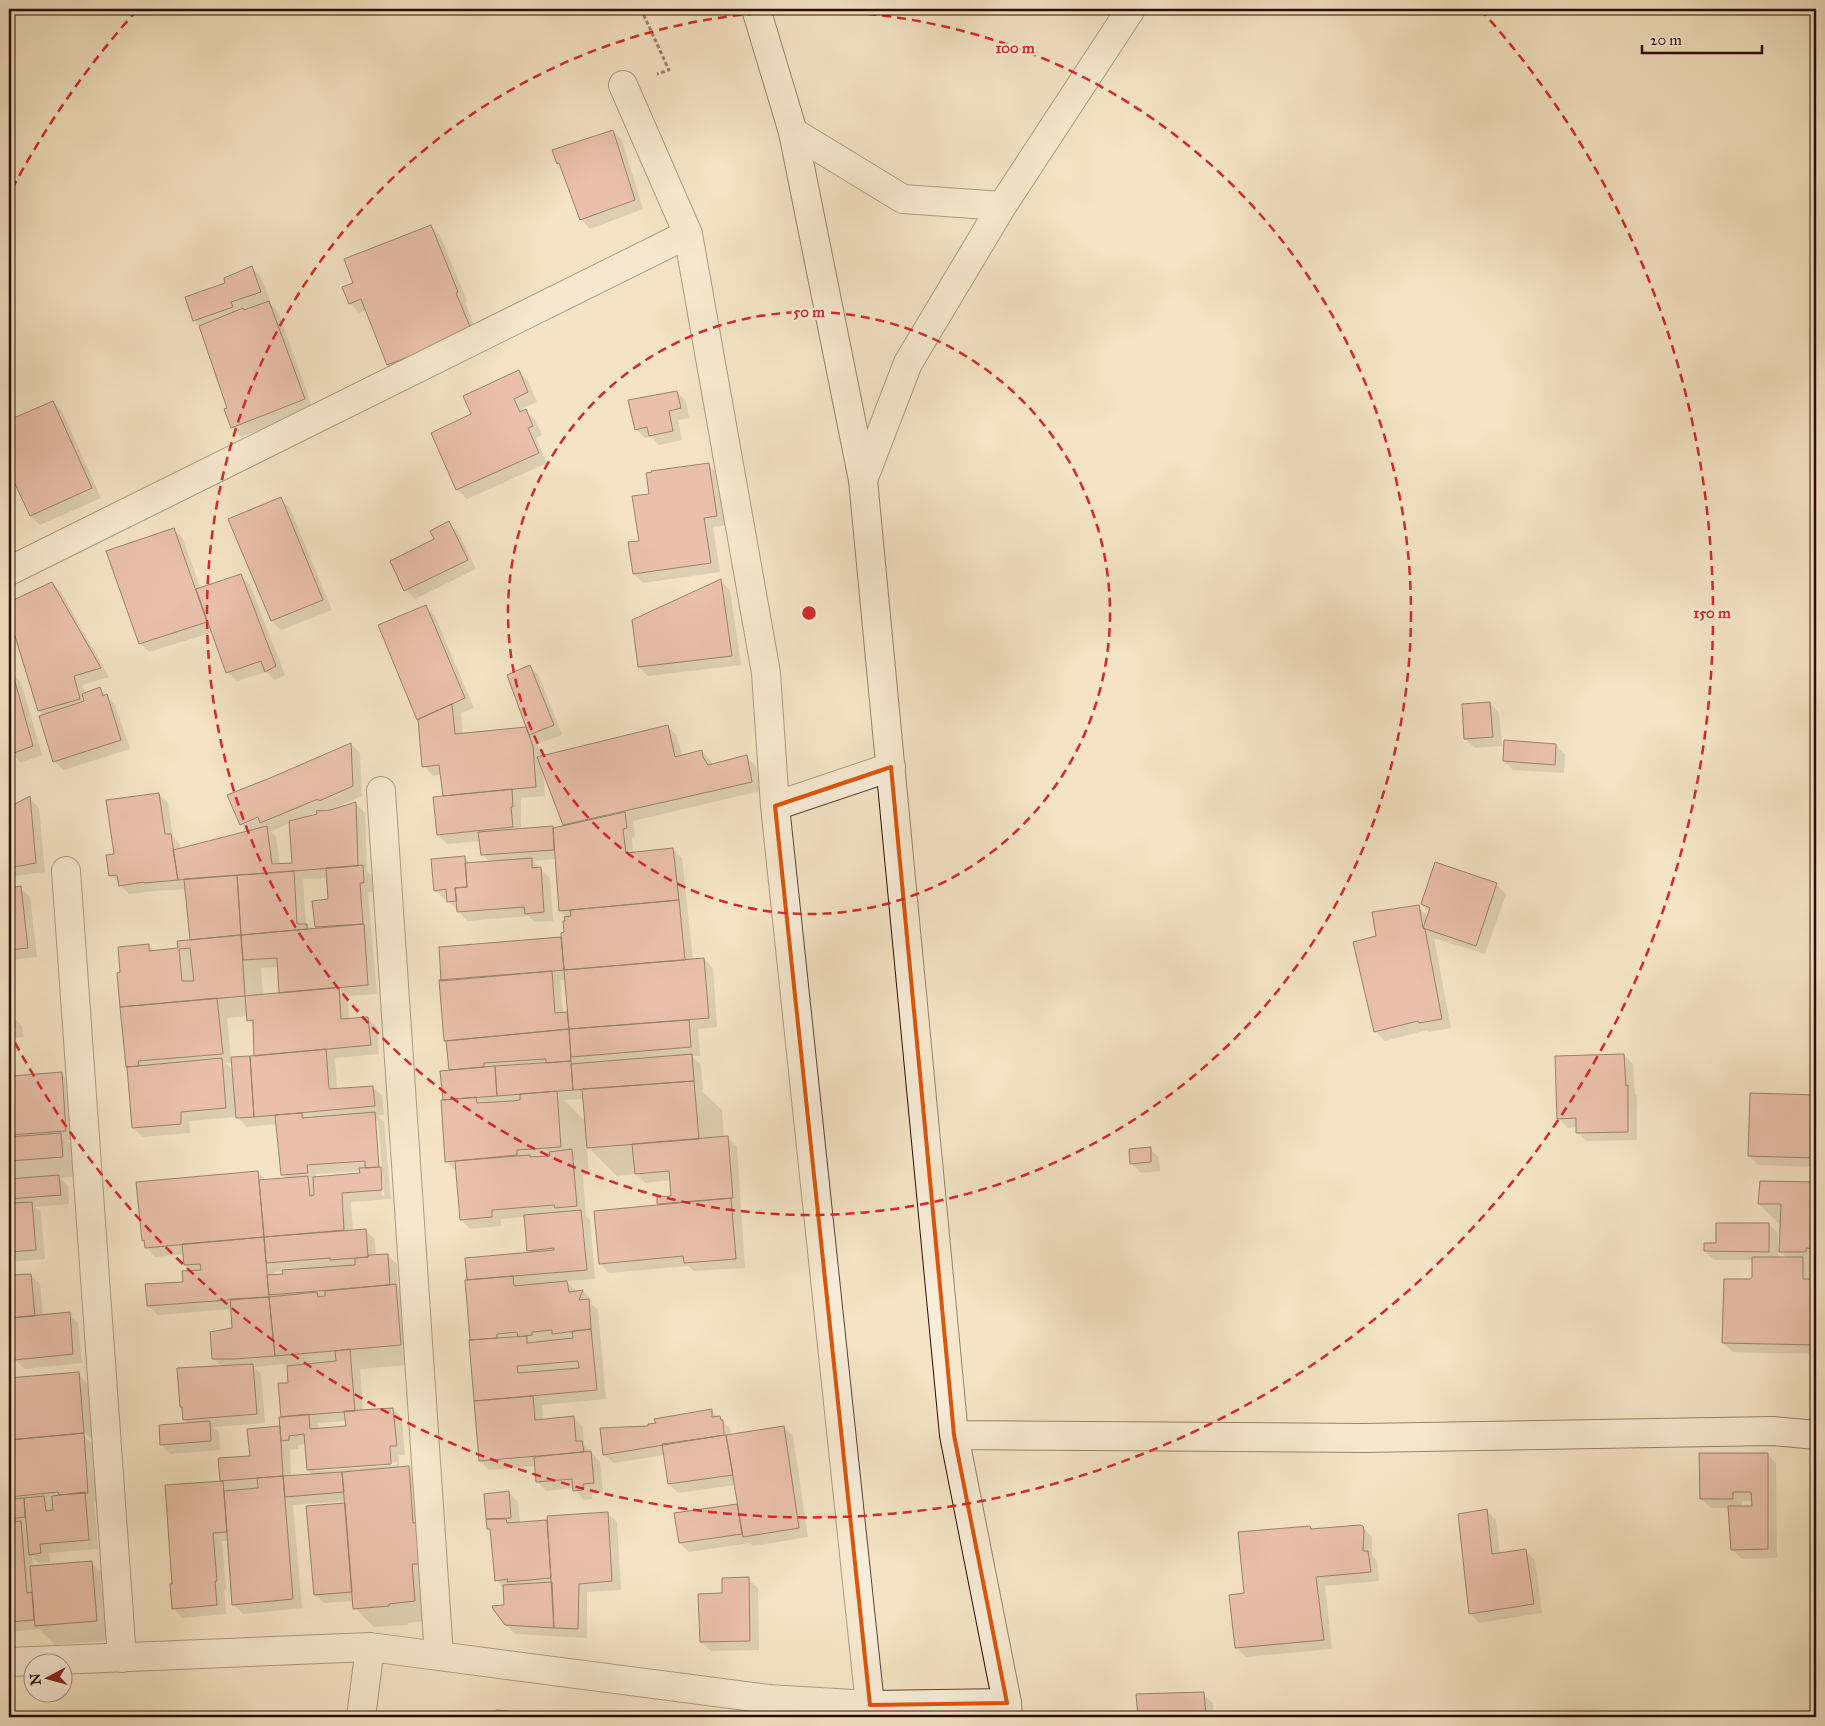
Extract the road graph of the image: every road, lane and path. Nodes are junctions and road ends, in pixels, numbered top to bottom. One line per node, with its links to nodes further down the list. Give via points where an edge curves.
1 (641, 9): 4 (path, via 669,70)
2 (756, 9): 5 (street)
3 (1130, 9): 6 (street)
4 (623, 85): 7 (street)
5 (792, 132): 6 (street, via 903,199); 8 (street)
6 (1002, 206): 8 (street, via 908,363)
7 (688, 234): 9 (street); 12 (street, via 766,673)
8 (863, 480): 10 (street)
9 (9, 571)
10 (891, 767): 12 (street); 14 (street)
11 (381, 791): 17 (street)
12 (775, 806): 20 (street)
13 (66, 870): 18 (street)
14 (954, 1435): 15 (street, via 1363,1438 1773,1431); 21 (street)
15 (1816, 1435)
16 (370, 1647): 17 (street); 18 (street); 22 (street)
17 (439, 1656): 20 (street, via 768,1699)
18 (122, 1658): 19 (street)
19 (9, 1662)
20 (870, 1705): 21 (street)
21 (1007, 1710)
22 (361, 1717)

